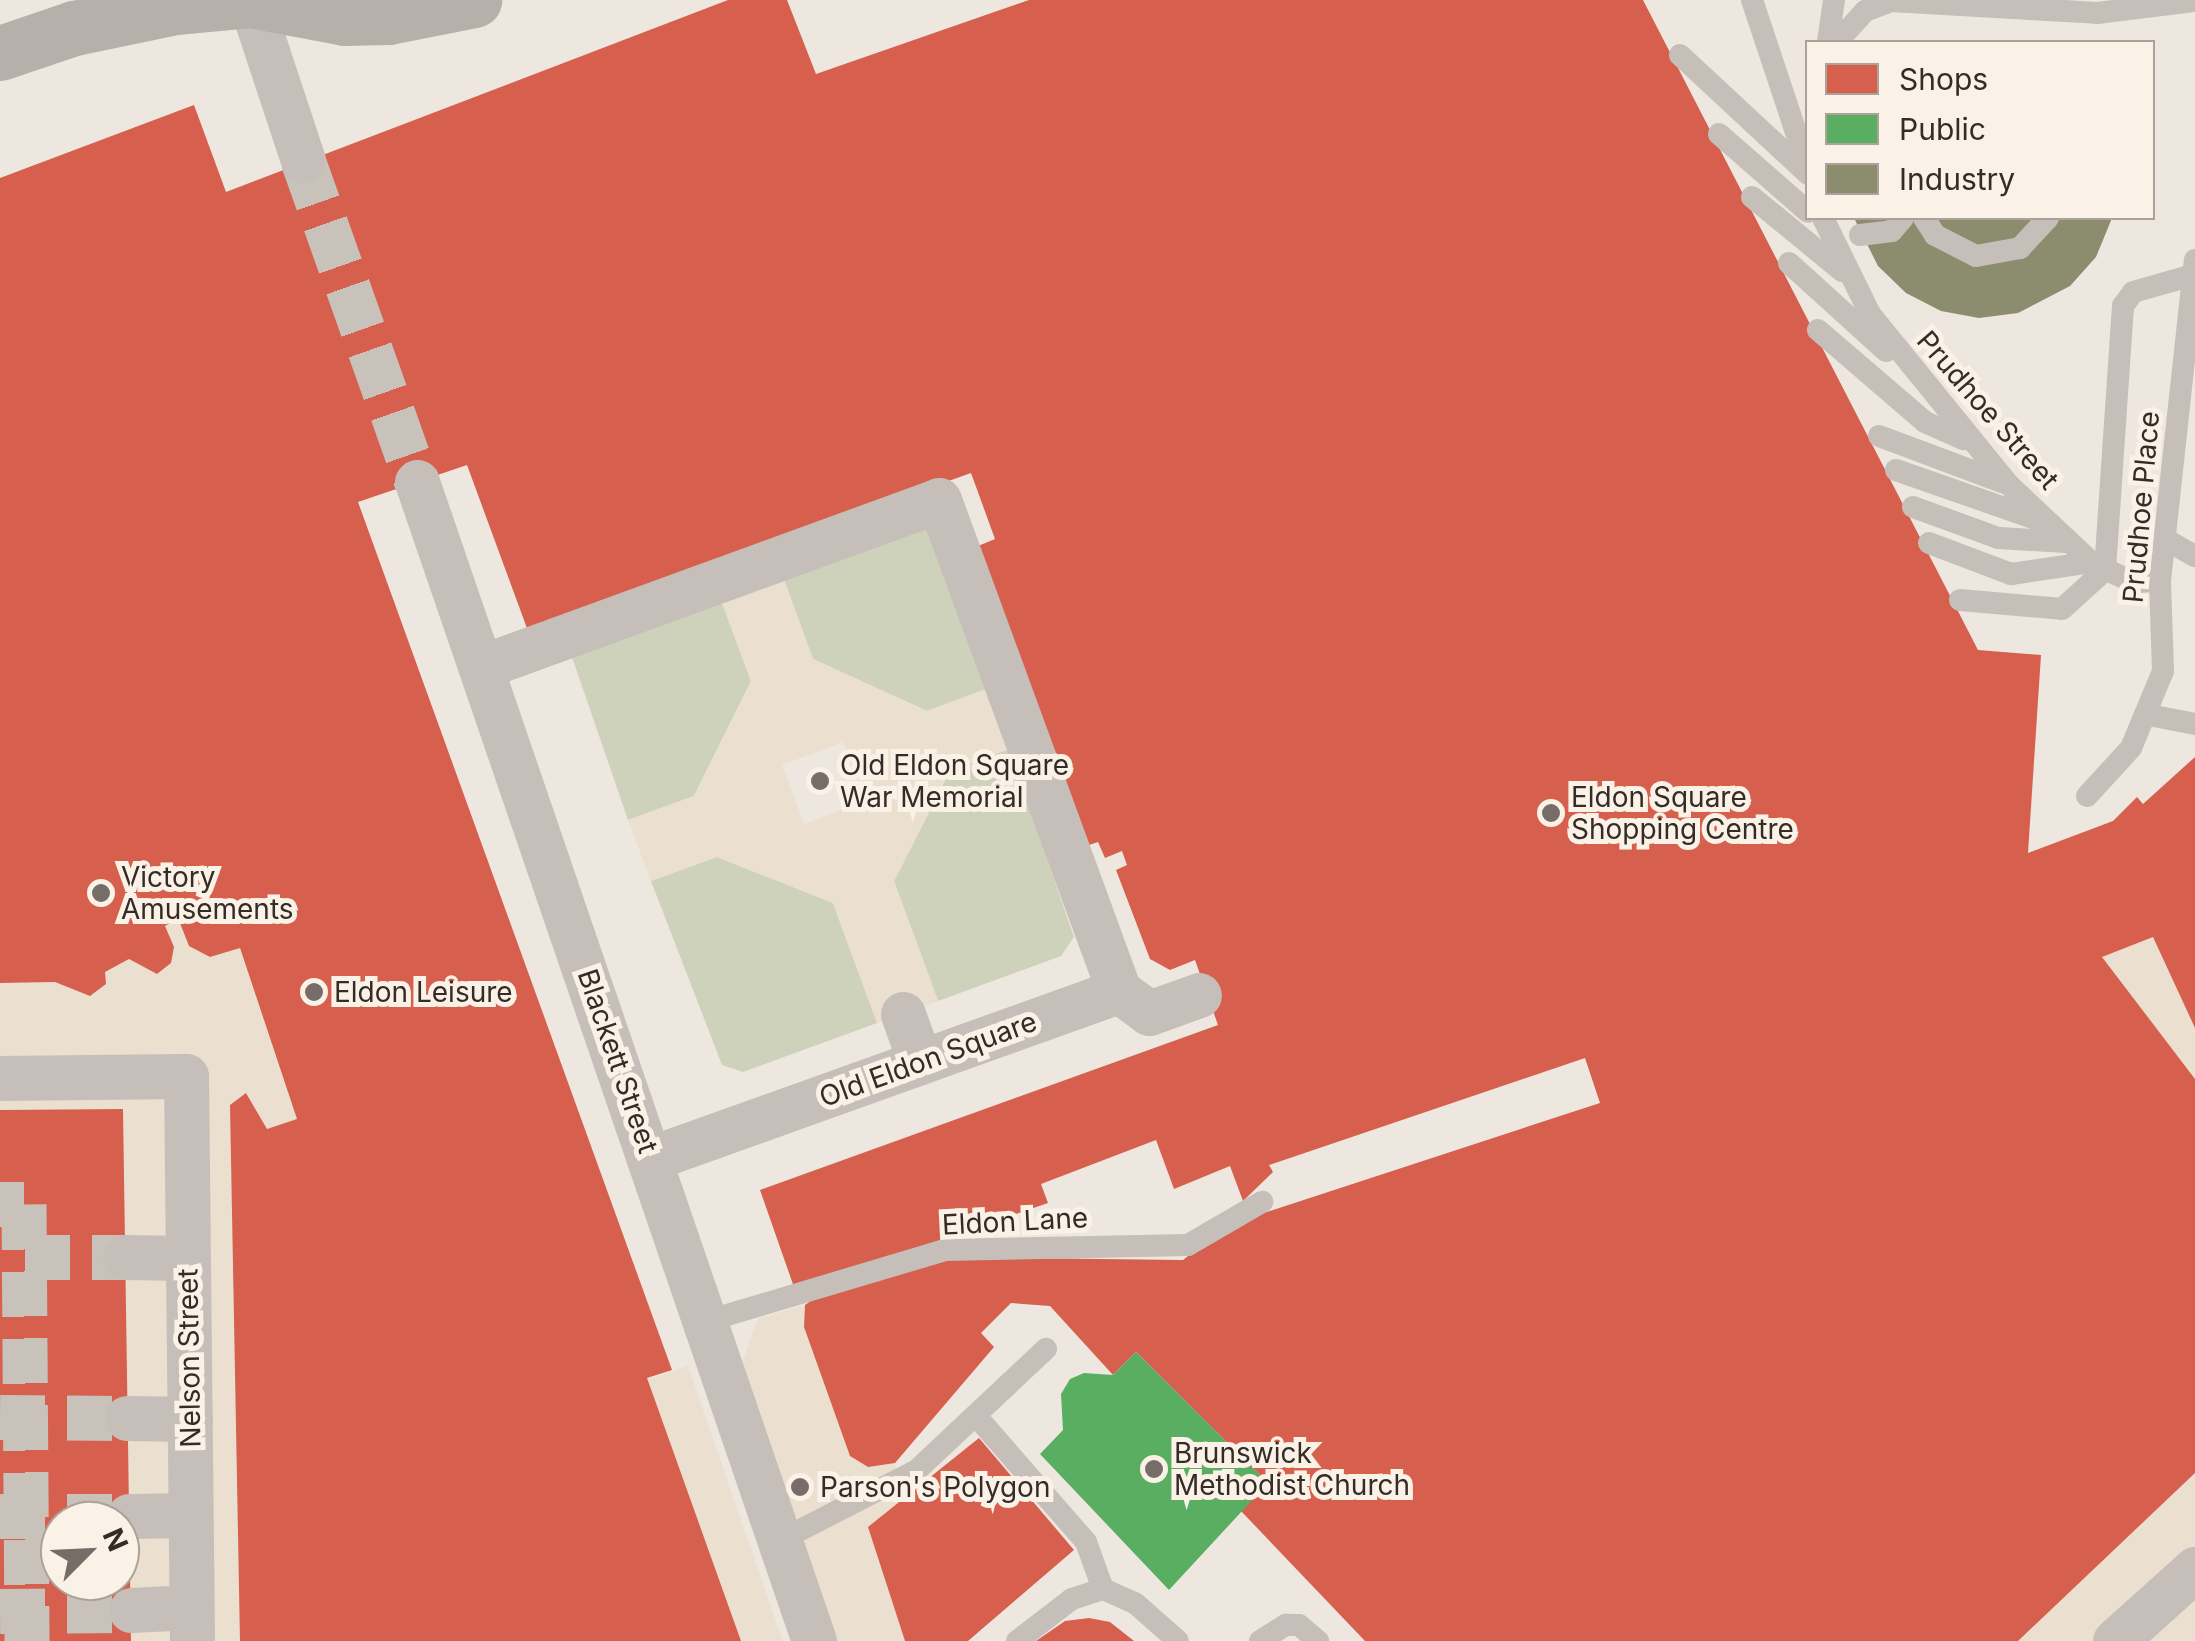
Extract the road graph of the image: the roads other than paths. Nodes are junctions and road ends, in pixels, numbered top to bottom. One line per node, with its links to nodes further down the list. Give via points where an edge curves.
1 (250, 0): 2 (main road, via 345,18); 8 (main road, via 109,20); 12 (street)
2 (474, 0)
3 (1752, 0): 11 (lane)
4 (1834, 0): 6 (lane)
5 (2195, 1): 7 (lane, via 2097,13 1892,1 1865,11)
6 (1828, 40)
7 (1839, 40)
8 (0, 53)
9 (1680, 55): 13 (lane)
10 (1719, 134): 15 (lane)
11 (1805, 159)
12 (303, 160)
13 (1805, 163)
14 (1752, 198): 23 (lane)
15 (1805, 209)
16 (1901, 220): 20 (lane, via 1892,231)
17 (1925, 220): 18 (lane, via 1934,235 1976,256 2020,248)
18 (2046, 220)
19 (1822, 222): 23 (lane, Prudhoe Street)
20 (1860, 235)
21 (1788, 263): 25 (lane)
22 (2194, 267): 33 (lane, Prudhoe Place); 37 (lane, via 2133,292 2123,306)
23 (1847, 275): 25 (lane, Prudhoe Street)
24 (1818, 330): 27 (lane, via 1925,422)
25 (1918, 380): 27 (lane, Prudhoe Street)
26 (1879, 436): 30 (lane)
27 (1971, 443): 30 (lane, Prudhoe Street)
28 (1896, 470): 32 (lane)
29 (417, 482): 40 (street, Blackett Street)
30 (2008, 484): 32 (lane, Prudhoe Street)
31 (1913, 507): 34 (lane, via 1998,538)
32 (2045, 522): 34 (lane, Prudhoe Street)
33 (2165, 539): 36 (lane); 38 (lane, Prudhoe Place)
34 (2066, 542): 37 (lane, Prudhoe Street)
35 (1929, 544): 37 (lane, via 2011,574)
36 (2195, 556)
37 (2098, 566): 38 (lane, Prudhoe Street, via 2132,582); 39 (lane, via 2062,608)
38 (2160, 581): 41 (lane, Prudhoe Place, via 2162,671)
39 (1960, 600)
40 (481, 667): 44 (street, via 745,577 939,500); 49 (street, Blackett Street)
41 (2149, 715): 42 (lane); 43 (lane, Prudhoe Place, via 2131,748)
42 (2195, 724)
43 (2087, 796)
44 (1119, 991): 45 (street, via 1149,1013); 47 (street, Old Eldon Square)
45 (1199, 995)
46 (903, 1014): 47 (street)
47 (920, 1062): 49 (street, Old Eldon Square)
48 (0, 1078): 52 (street, Nelson Street, via 186,1076)
49 (652, 1158): 53 (street, Blackett Street)
50 (1262, 1202): 53 (lane, Eldon Lane, via 1188,1245 945,1250)
51 (124, 1256): 52 (street)
52 (187, 1258): 57 (street, Nelson Street)
53 (708, 1321): 60 (street, Blackett Street)
54 (1046, 1348): 55 (lane)
55 (977, 1417): 60 (lane, via 900,1482); 62 (lane, via 1086,1542)
56 (127, 1418): 57 (street)
57 (190, 1419): 58 (street, Nelson Street)
58 (190, 1515): 59 (street); 64 (street, Nelson Street)
59 (140, 1516)
60 (781, 1540): 65 (street, Blackett Street)
61 (2195, 1569): 70 (street)
62 (1103, 1590): 66 (lane, via 1072,1599); 67 (lane, via 1135,1603)
63 (131, 1610): 64 (street)
64 (192, 1624)
65 (814, 1641)
66 (1018, 1641)
67 (1178, 1641)
68 (1260, 1641): 69 (lane, via 1286,1625 1298,1625)
69 (1318, 1641)
70 (2115, 1641)

